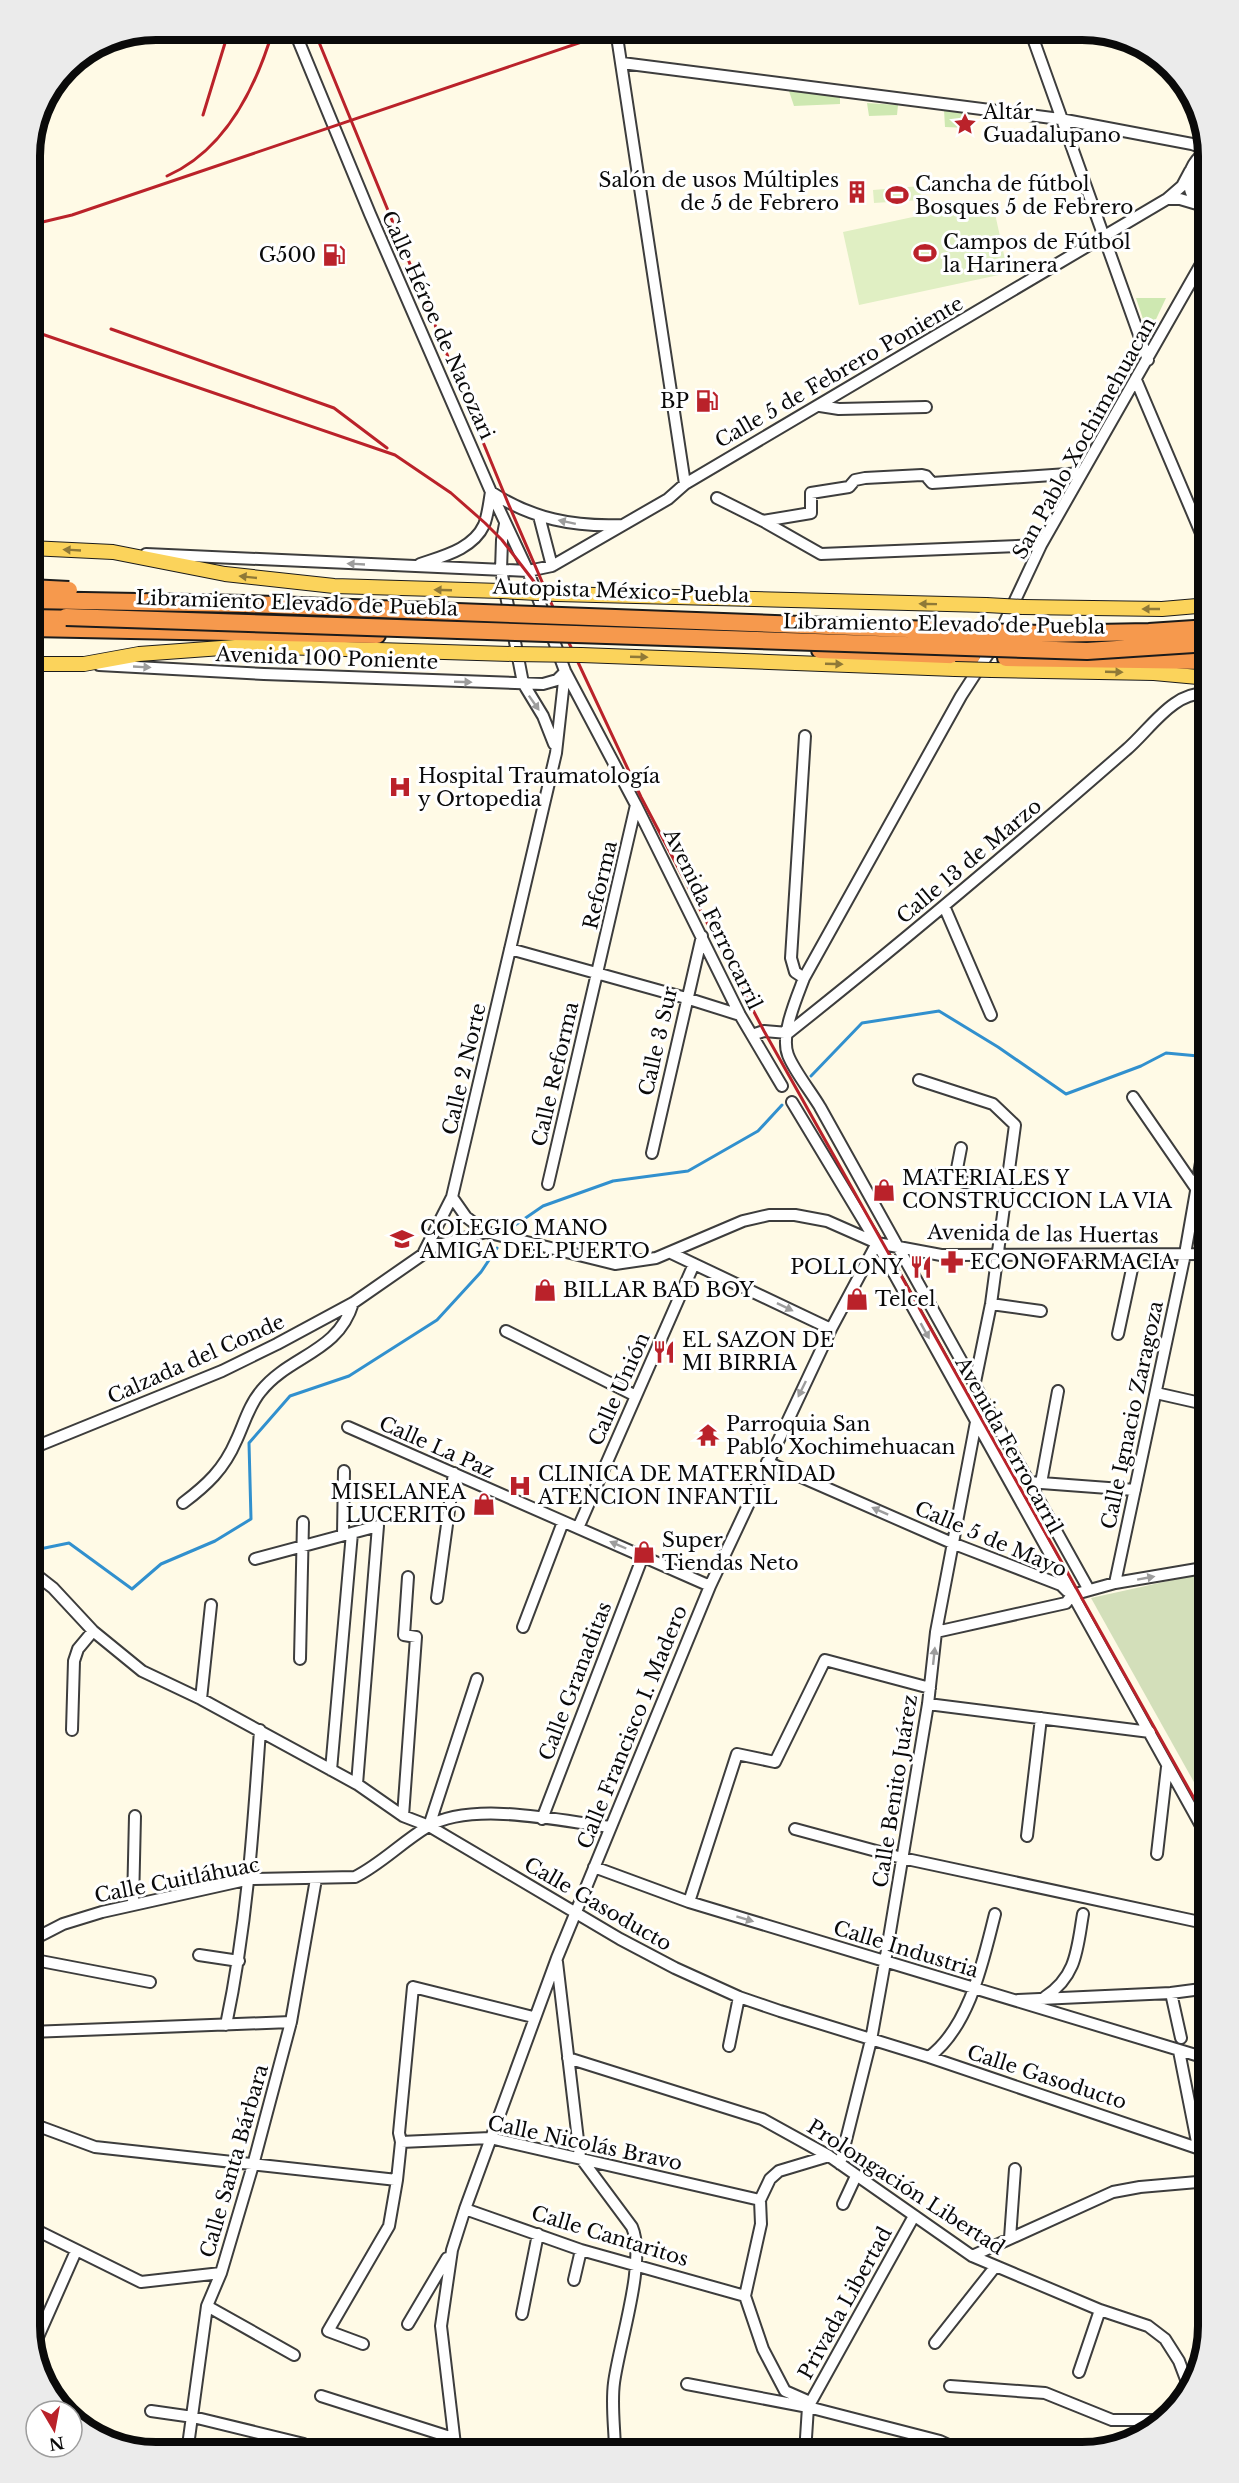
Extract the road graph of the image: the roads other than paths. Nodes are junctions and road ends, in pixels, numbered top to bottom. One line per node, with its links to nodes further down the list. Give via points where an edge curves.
1 (298, 40): 19 (street, Calle Héroe de Nacozari)
2 (618, 40): 4 (street)
3 (1034, 41): 5 (street)
4 (622, 63): 5 (street); 18 (street)
5 (1060, 119): 6 (street); 11 (street)
6 (1198, 146)
7 (1198, 158): 8 (street, Calle 5 de Febrero Poniente)
8 (1190, 171): 9 (street, Calle 5 de Febrero Poniente, via 1182,186); 10 (street, via 1189,188)
9 (1167, 199): 10 (street); 11 (street, Calle 5 de Febrero Poniente)
10 (1197, 204)
11 (1104, 236): 13 (street); 15 (street, Calle 5 de Febrero Poniente)
12 (1198, 270): 13 (street, San Pablo Xochimehuacan)
13 (1148, 360): 14 (street, San Pablo Xochimehuacan)
14 (1136, 380): 17 (street, San Pablo Xochimehuacan); 25 (street)
15 (820, 406): 16 (street); 18 (street, Calle 5 de Febrero Poniente)
16 (926, 407)
17 (1082, 473): 22 (street, via 932,483 922,475 865,478 855,480 849,487 811,493 811,513); 26 (street, San Pablo Xochimehuacan)
18 (685, 484): 24 (street, Calle 5 de Febrero Poniente)
19 (491, 492): 21 (street, Calle 5 de Febrero Poniente); 23 (street, Calle Héroe de Nacozari); 29 (street, via 485,523 473,540)
20 (717, 498): 22 (street)
21 (539, 516): 24 (street, Calle 5 de Febrero Poniente, one-way to 21, via 586,526); 30 (street)
22 (763, 521): 26 (street, via 820,554)
23 (505, 524): 31 (street); 32 (street, Calle Héroe de Nacozari)
24 (625, 525): 30 (street, Calle 5 de Febrero Poniente)
25 (1198, 526)
26 (1041, 545): 61 (street, San Pablo Xochimehuacan, via 994,645 961,696)
27 (41, 549): 28 (main road, one-way to 27)
28 (113, 552): 29 (street, Calle 5 de Febrero Poniente, one-way to 28); 35 (main road, one-way to 28, via 225,574)
29 (414, 566): 31 (street, Calle 5 de Febrero Poniente)
30 (552, 566): 32 (street, Calle 5 de Febrero Poniente)
31 (501, 570): 32 (street, Calle 5 de Febrero Poniente); 52 (street)
32 (528, 571): 50 (street, Calle Héroe de Nacozari)
33 (41, 589): 37 (highway, bridge, via 88,592)
34 (41, 594): 35 (highway, Autopista México-Puebla)
35 (503, 599): 38 (highway, Autopista México-Puebla)
36 (41, 600): 37 (highway, Libramiento Elevado de Puebla, bridge)
37 (111, 600): 42 (highway, Libramiento Elevado de Puebla, bridge, via 1040,634)
38 (560, 601): 39 (main road, one-way to 38, bridge); 43 (highway, Autopista México-Puebla, bridge)
39 (1198, 606)
40 (41, 616): 44 (highway, Libramiento Elevado de Puebla, bridge, via 1087,651)
41 (41, 628): 45 (highway)
42 (1198, 629)
43 (1198, 640)
44 (1198, 642)
45 (512, 646): 46 (highway); 49 (main road, via 249,646 139,654)
46 (579, 648): 47 (highway); 51 (main road, one-way to 51, bridge, via 955,669 1142,672)
47 (1198, 662)
48 (41, 664): 49 (main road)
49 (84, 664): 52 (street, Avenida 100 Poniente, one-way to 52, via 264,675)
50 (565, 671): 52 (street, Avenida 100 Poniente, via 557,680 543,684); 55 (street, Calle 2 Norte); 56 (street, Avenida Ferrocarril)
51 (1198, 677)
52 (523, 683): 55 (street, one-way to 55, via 543,716)
53 (1198, 695): 57 (street, Calle 13 de Marzo, via 1180,699)
54 (805, 736): 61 (street, via 791,958 795,972)
55 (556, 753): 59 (street, Calle 2 Norte)
56 (636, 805): 58 (street, Avenida Ferrocarril); 60 (street, Reforma)
57 (944, 906): 64 (street); 65 (street, Calle 13 de Marzo)
58 (702, 936): 62 (street, Calle 3 Sur); 63 (street, Avenida Ferrocarril)
59 (510, 949): 60 (street); 79 (street, Calle 2 Norte)
60 (598, 972): 62 (street); 76 (street, Calle Reforma)
61 (804, 978): 65 (street, San Pablo Xochimehuacan)
62 (686, 998): 63 (street); 72 (street, Calle 3 Sur)
63 (740, 1015): 66 (street, Avenida Ferrocarril)
64 (991, 1015)
65 (788, 1033): 66 (street, via 764,1031); 82 (street, via 788,1054)
66 (752, 1035): 68 (street, Avenida Ferrocarril)
67 (919, 1080): 78 (street, via 993,1104 1015,1125)
68 (782, 1086)
69 (1133, 1097): 77 (street)
70 (792, 1102): 81 (street, Avenida Ferrocarril)
71 (961, 1148): 75 (street)
72 (652, 1153)
73 (1198, 1172): 77 (street, Calle Ignacio Zaragoza)
74 (939, 1174): 75 (street)
75 (955, 1179): 78 (street)
76 (548, 1184)
77 (1195, 1187): 86 (street, Calle Ignacio Zaragoza)
78 (1006, 1195): 85 (street)
79 (452, 1197): 80 (street, via 466,1217); 83 (street, Calle 2 Norte)
80 (486, 1232): 83 (street, Calzada del Conde); 84 (street, Calzada del Conde, via 615,1264)
81 (877, 1243): 82 (street, Avenida de las Huertas); 84 (street, Calzada del Conde, via 827,1221 769,1215 743,1221); 93 (street, Calle Francisco I. Madero); 101 (street, Avenida Ferrocarril, one-way to 101)
82 (897, 1247): 85 (street, Avenida de las Huertas, via 941,1255); 96 (street)
83 (423, 1253): 90 (street, Calzada del Conde)
84 (671, 1253): 89 (street)
85 (998, 1254): 88 (street, Avenida de las Huertas); 91 (street)
86 (1185, 1254): 87 (street, Avenida de las Huertas); 88 (street, Avenida de las Huertas); 98 (street, Calle Ignacio Zaragoza)
87 (1198, 1254)
88 (1135, 1255): 95 (street)
89 (694, 1264): 93 (street, one-way to 93); 99 (street, Calle Unión)
90 (353, 1303): 103 (street, Calzada del Conde, via 222,1371); 110 (street, via 350,1314 325,1345 261,1390 226,1460 210,1483)
91 (991, 1304): 92 (street); 96 (street)
92 (1041, 1311)
93 (831, 1329): 104 (street, Calle Francisco I. Madero, one-way to 104)
94 (506, 1331): 99 (street)
95 (1118, 1334)
96 (974, 1387): 107 (street)
97 (1058, 1391): 108 (street)
98 (1156, 1393): 100 (street); 109 (street, Calle Ignacio Zaragoza)
99 (636, 1396): 113 (street, Calle Unión)
100 (1198, 1403)
101 (976, 1422): 115 (street, Calle Benito Juárez); 125 (street, Avenida Ferrocarril)
102 (348, 1427): 106 (street, Calle La Paz)
103 (40, 1445)
104 (767, 1462): 115 (street, Calle 5 de Mayo, one-way to 104); 123 (street, Calle Francisco I. Madero)
105 (344, 1471): 114 (street)
106 (454, 1473): 112 (street, Calle La Paz); 126 (street)
107 (1028, 1482): 108 (street); 124 (street)
108 (1041, 1483): 109 (street)
109 (1135, 1490): 122 (street, Calle Ignacio Zaragoza)
110 (183, 1503)
111 (303, 1522): 116 (street)
112 (563, 1522): 113 (street, Calle La Paz); 128 (street)
113 (578, 1528): 117 (street, Calle La Paz, one-way to 113)
114 (348, 1534): 116 (street); 141 (street); 142 (street, via 378,1526)
115 (952, 1543): 125 (street, Calle 5 de Mayo, via 1061,1585); 130 (street, Calle Benito Juárez)
116 (304, 1546): 118 (street); 131 (street)
117 (643, 1556): 123 (street, Calle La Paz); 145 (street, Calle Granaditas)
118 (255, 1559)
119 (1198, 1569): 122 (street, Calle 5 de Mayo, one-way to 119)
120 (408, 1577): 144 (street, via 404,1635 416,1637)
121 (40, 1578): 129 (street, Calle Gasoducto)
122 (1115, 1583): 124 (street, Calle 5 de Mayo)
123 (710, 1586): 148 (street, Calle Francisco I. Madero)
124 (1089, 1590): 125 (street, Calle 5 de Mayo)
125 (1072, 1595): 130 (street, via 1066,1603); 139 (street, Avenida Ferrocarril)
126 (437, 1598)
127 (211, 1605): 134 (street)
128 (523, 1627)
129 (93, 1631): 134 (street, Calle Gasoducto, via 142,1671); 137 (street, via 78,1649 74,1661)
130 (936, 1632): 133 (street, Calle Benito Juárez, one-way to 130)
131 (300, 1659)
132 (477, 1679): 147 (street)
133 (930, 1688): 135 (street, Calle Benito Juárez); 156 (street, via 825,1660 776,1762 737,1754)
134 (201, 1699): 138 (street, Calle Gasoducto)
135 (928, 1704): 136 (street); 152 (street, Calle Benito Juárez)
136 (1041, 1718): 139 (street); 150 (street)
137 (72, 1730)
138 (260, 1730): 141 (street, Calle Gasoducto); 154 (street)
139 (1150, 1732): 140 (street, Avenida Ferrocarril)
140 (1167, 1767): 146 (street, Avenida Ferrocarril); 151 (street)
141 (332, 1770): 142 (street, Calle Gasoducto)
142 (357, 1784): 144 (street, Calle Gasoducto)
143 (135, 1816): 157 (street)
144 (403, 1816): 147 (street, Calle Gasoducto)
145 (542, 1819): 147 (street, via 478,1813); 148 (street)
146 (1198, 1821)
147 (429, 1826): 155 (street, Calle Cuitláhuac, via 355,1877); 158 (street, Calle Gasoducto)
148 (610, 1827): 153 (street, Calle Francisco I. Madero)
149 (795, 1830): 152 (street)
150 (1027, 1836)
151 (1157, 1854)
152 (902, 1858): 161 (street); 167 (street, Calle Benito Juárez)
153 (594, 1867): 156 (street, Calle Industria); 158 (street, Calle Francisco I. Madero)
154 (250, 1879): 155 (street, Calle Cuitláhuac); 157 (street, Calle Cuitláhuac); 166 (street)
155 (316, 1879): 176 (street, Calle Santa Bárbara)
156 (689, 1902): 167 (street, Calle Industria, one-way to 167)
157 (133, 1904): 162 (street, Calle Cuitláhuac, via 63,1924)
158 (576, 1913): 164 (street, Calle Francisco I. Madero); 172 (street, Calle Gasoducto, via 675,1968)
159 (995, 1914): 169 (street)
160 (1083, 1914): 173 (street, via 1068,1976)
161 (1198, 1922)
162 (40, 1936)
163 (200, 1955): 166 (street)
164 (556, 1958): 175 (street, Calle Francisco I. Madero); 185 (street)
165 (40, 1961): 168 (street)
166 (239, 1961): 177 (street)
167 (885, 1962): 169 (street, Calle Industria); 180 (street, Calle Benito Juárez)
168 (150, 1982)
169 (976, 1988): 174 (street, Calle Industria); 184 (street, via 943,2046)
170 (1198, 1989): 171 (street)
171 (1171, 1993): 173 (street); 179 (street)
172 (739, 1997): 180 (street, Calle Gasoducto); 181 (street)
173 (1043, 1997): 174 (street)
174 (1012, 2000): 182 (street, Calle Industria)
175 (533, 2017): 187 (street, Calle Francisco I. Madero); 188 (street, via 413,1987)
176 (291, 2022): 177 (street); 193 (street, Calle Santa Bárbara)
177 (226, 2025): 178 (street)
178 (40, 2032)
179 (1181, 2038)
180 (871, 2040): 184 (street, Calle Gasoducto); 192 (street, Calle Benito Juárez)
181 (729, 2046)
182 (1179, 2051): 183 (street, Calle Industria); 189 (street)
183 (1198, 2056)
184 (929, 2057): 189 (street, Calle Gasoducto)
185 (568, 2058): 190 (street, Prolongación Libertad, via 762,2119); 191 (street)
186 (40, 2127): 193 (street, via 95,2147)
187 (490, 2138): 188 (street, Calle Nicolás Bravo); 191 (street, Calle Nicolás Bravo); 200 (street, Calle Francisco I. Madero)
188 (400, 2142): 196 (street)
189 (1198, 2147)
190 (829, 2156): 192 (street, Prolongación Libertad); 198 (street, via 779,2171)
191 (580, 2157): 198 (street, Calle Nicolás Bravo); 209 (street, via 633,2227)
192 (840, 2164): 195 (street, Prolongación Libertad)
193 (253, 2165): 196 (street); 211 (street, Calle Santa Bárbara)
194 (1015, 2169): 204 (street)
195 (856, 2176): 199 (street); 201 (street, Prolongación Libertad)
196 (397, 2180): 220 (street, via 389,2226 328,2331)
197 (1198, 2182): 204 (street, via 1113,2192)
198 (760, 2199): 213 (street, via 761,2224)
199 (843, 2204)
200 (465, 2209): 203 (street, Calle Cantaritos); 205 (street, Calle Francisco I. Madero)
201 (914, 2216): 208 (street, Prolongación Libertad); 227 (street, Privada Libertad)
202 (40, 2232): 207 (street)
203 (538, 2234): 206 (street, Calle Cantaritos); 216 (street)
204 (1010, 2238): 208 (street)
205 (452, 2250): 217 (street); 231 (street, Calle Francisco I. Madero, via 441,2326)
206 (581, 2250): 209 (street, Calle Cantaritos); 212 (street)
207 (76, 2251): 211 (street, via 141,2282); 218 (street)
208 (972, 2256): 210 (street, Prolongación Libertad)
209 (636, 2264): 213 (street, Calle Cantaritos); 235 (street, via 614,2385)
210 (995, 2267): 215 (street, Prolongación Libertad); 219 (street)
211 (221, 2273): 214 (street, Calle Santa Bárbara)
212 (574, 2280)
213 (745, 2295): 227 (street, via 763,2349 785,2391)
214 (207, 2306): 221 (street); 229 (street, Calle Santa Bárbara)
215 (1100, 2310): 222 (street); 223 (street, Prolongación Libertad, via 1148,2326 1165,2339)
216 (522, 2314)
217 (408, 2324)
218 (41, 2331)
219 (936, 2343)
220 (363, 2344)
221 (294, 2355)
222 (1079, 2372)
223 (1186, 2380)
224 (687, 2384): 227 (street)
225 (950, 2386): 230 (street, via 1045,2393 1112,2421)
226 (321, 2396): 231 (street)
227 (809, 2405): 236 (street); 237 (street)
228 (151, 2411): 229 (street)
229 (193, 2417): 232 (street, Calle Santa Bárbara); 233 (street)
230 (1151, 2420)
231 (453, 2438): 234 (street, Calle Francisco I. Madero)
232 (189, 2442)
233 (296, 2442)
234 (454, 2442)
235 (615, 2442)
236 (806, 2442)
237 (942, 2442)

